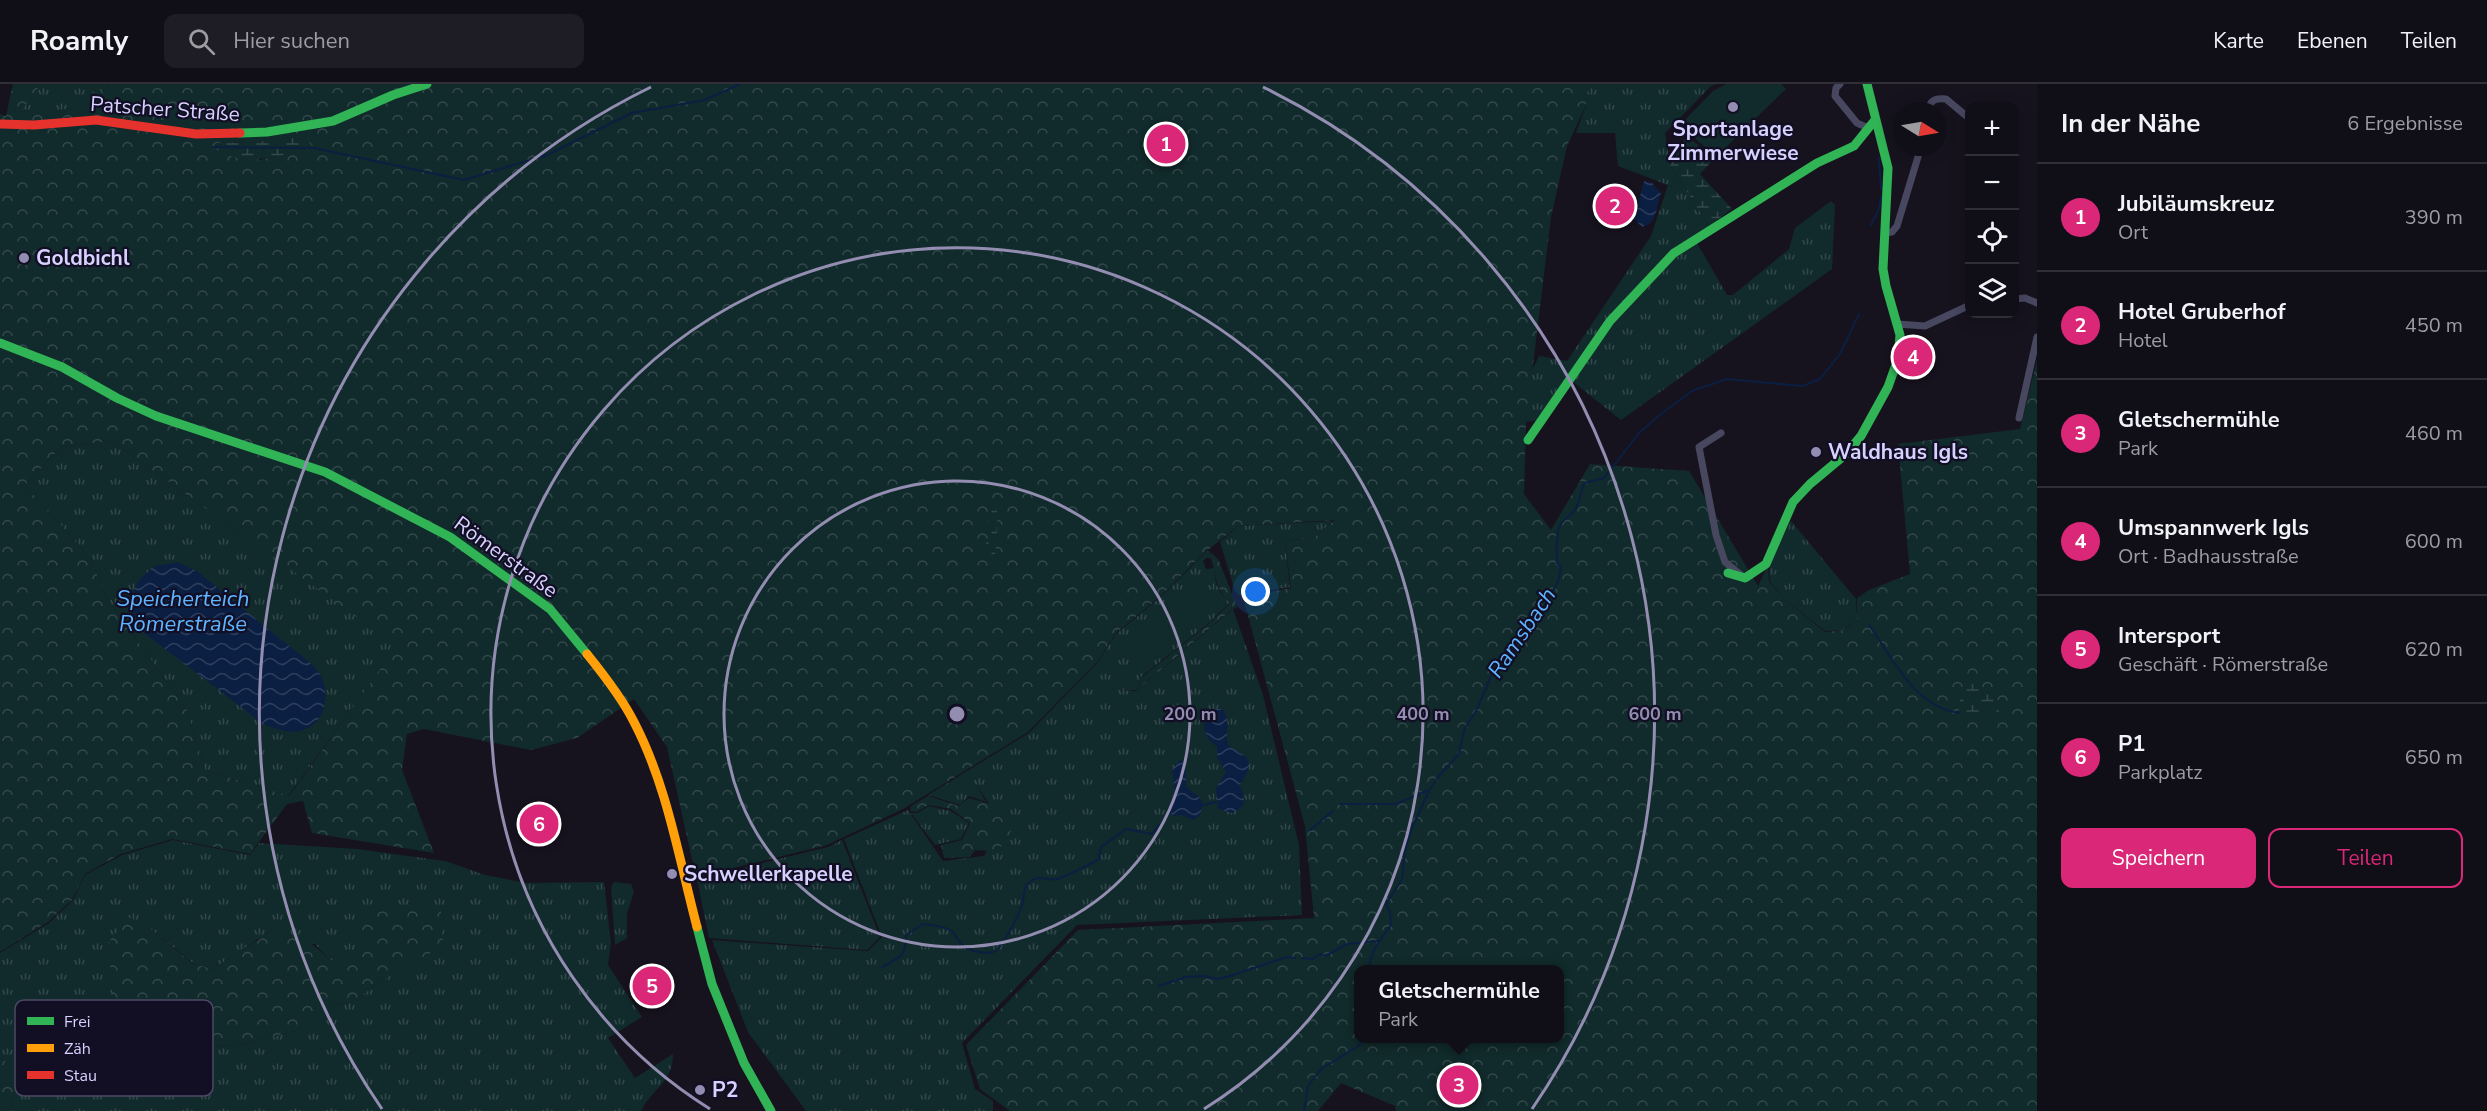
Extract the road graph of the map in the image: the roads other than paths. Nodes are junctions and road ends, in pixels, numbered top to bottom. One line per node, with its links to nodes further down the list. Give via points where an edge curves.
1 (427, 84): 7 (main road, Patscher Straße, via 333,121 267,132 196,134 96,120)
2 (1840, 84): 8 (street, via 1835,96 1857,123)
3 (1867, 84): 6 (main road)
4 (1931, 102): 5 (street, via 1946,99)
5 (1965, 115)
6 (1875, 120): 8 (main road); 10 (main road, via 1888,166)
7 (0, 124)
8 (1866, 127): 19 (main road, via 1854,146 1817,163 1676,251 1610,321)
9 (1918, 156): 10 (street, via 1897,226)
10 (1886, 233): 14 (main road, via 1883,271)
11 (2019, 299): 12 (street)
12 (2037, 303)
13 (1965, 307): 14 (street, via 1925,326)
14 (1897, 324): 21 (main road, via 1901,337 1899,357 1861,435 1846,454 1799,494 1766,564)
15 (2037, 336): 17 (street)
16 (0, 343): 22 (main road, Römerstraße, via 62,367 156,416 325,472 450,537 550,609 600,671 634,722 661,789 712,984 744,1063)
17 (2019, 418)
18 (1721, 433): 21 (street, via 1699,447 1723,556)
19 (1528, 440)
20 (1728, 573): 21 (main road)
21 (1745, 578)
22 (771, 1111)

